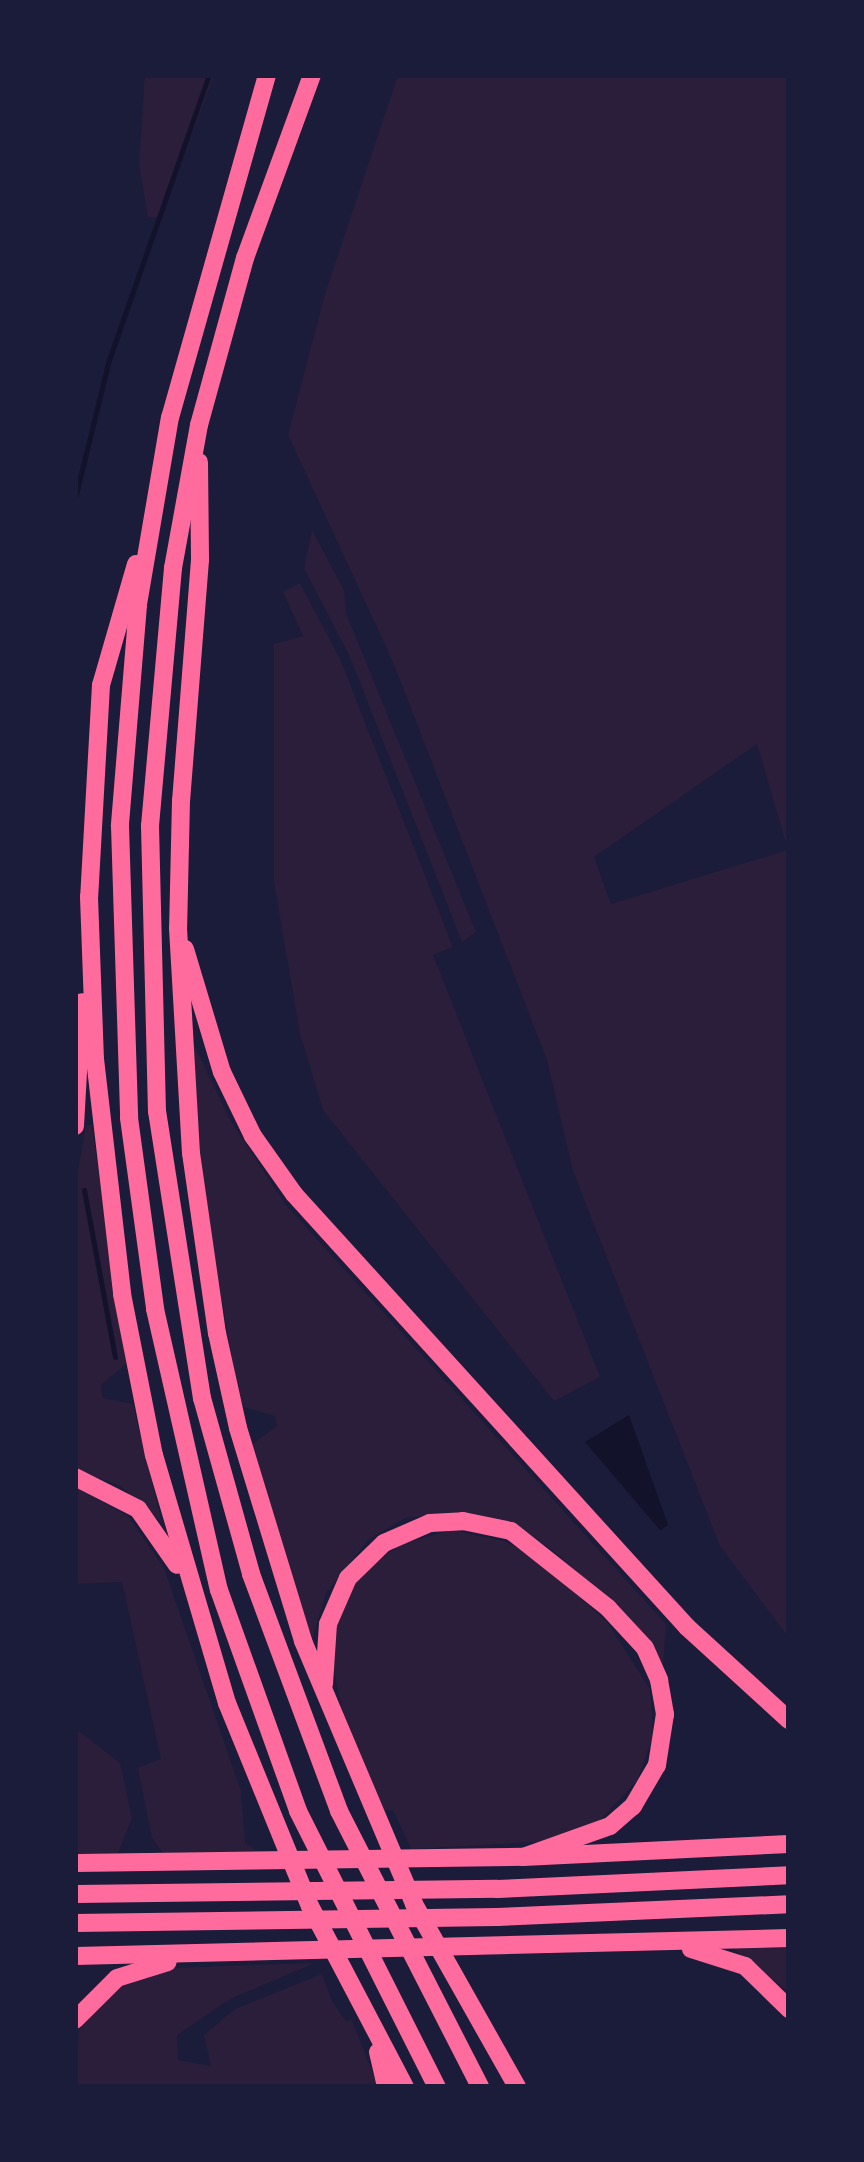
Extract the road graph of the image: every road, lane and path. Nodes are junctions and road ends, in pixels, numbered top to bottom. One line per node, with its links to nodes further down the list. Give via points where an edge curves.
1 (267, 75): 4 (highway, via 195,316)
2 (312, 75): 3 (highway, via 245,258)
3 (199, 425): 5 (highway, via 200,560 180,800); 29 (highway, via 172,568 154,733 148,922 157,1111 184,1308 215,1450 252,1574 339,1811)
4 (150, 526): 6 (highway, via 101,685); 28 (highway, via 120,826 121,1018 138,1196 173,1403 219,1590 298,1812)
5 (178, 928): 10 (highway, via 191,1153 218,1332 273,1547); 11 (highway, via 222,1072 294,1194 687,1627)
6 (90, 932): 7 (highway); 9 (highway, via 95,1059 119,1274 154,1454)
7 (75, 1126)
8 (75, 1477): 9 (highway, via 138,1509)
9 (188, 1582): 25 (highway, via 268,1812)
10 (324, 1694): 13 (highway, via 332,1608 348,1578 384,1543 430,1523 463,1520 495,1526 538,1547 645,1648 659,1680 665,1731 650,1780 622,1817 581,1840); 30 (highway, via 371,1810)
11 (789, 1720)
12 (789, 1844): 13 (highway)
13 (522, 1858): 14 (highway)
14 (75, 1863)
15 (789, 1875): 16 (highway, via 497,1889)
16 (75, 1894)
17 (789, 1904): 18 (highway, via 478,1918)
18 (75, 1923)
19 (789, 1938): 20 (highway)
20 (646, 1944): 21 (highway); 23 (highway, via 730,1958 759,1976)
21 (228, 1955): 22 (highway); 24 (highway, via 132,1971 103,1987)
22 (75, 1956)
23 (789, 2009)
24 (75, 2020)
25 (374, 2032): 26 (highway); 27 (highway)
26 (386, 2087)
27 (405, 2087)
28 (437, 2087)
29 (480, 2087)
30 (517, 2087)

